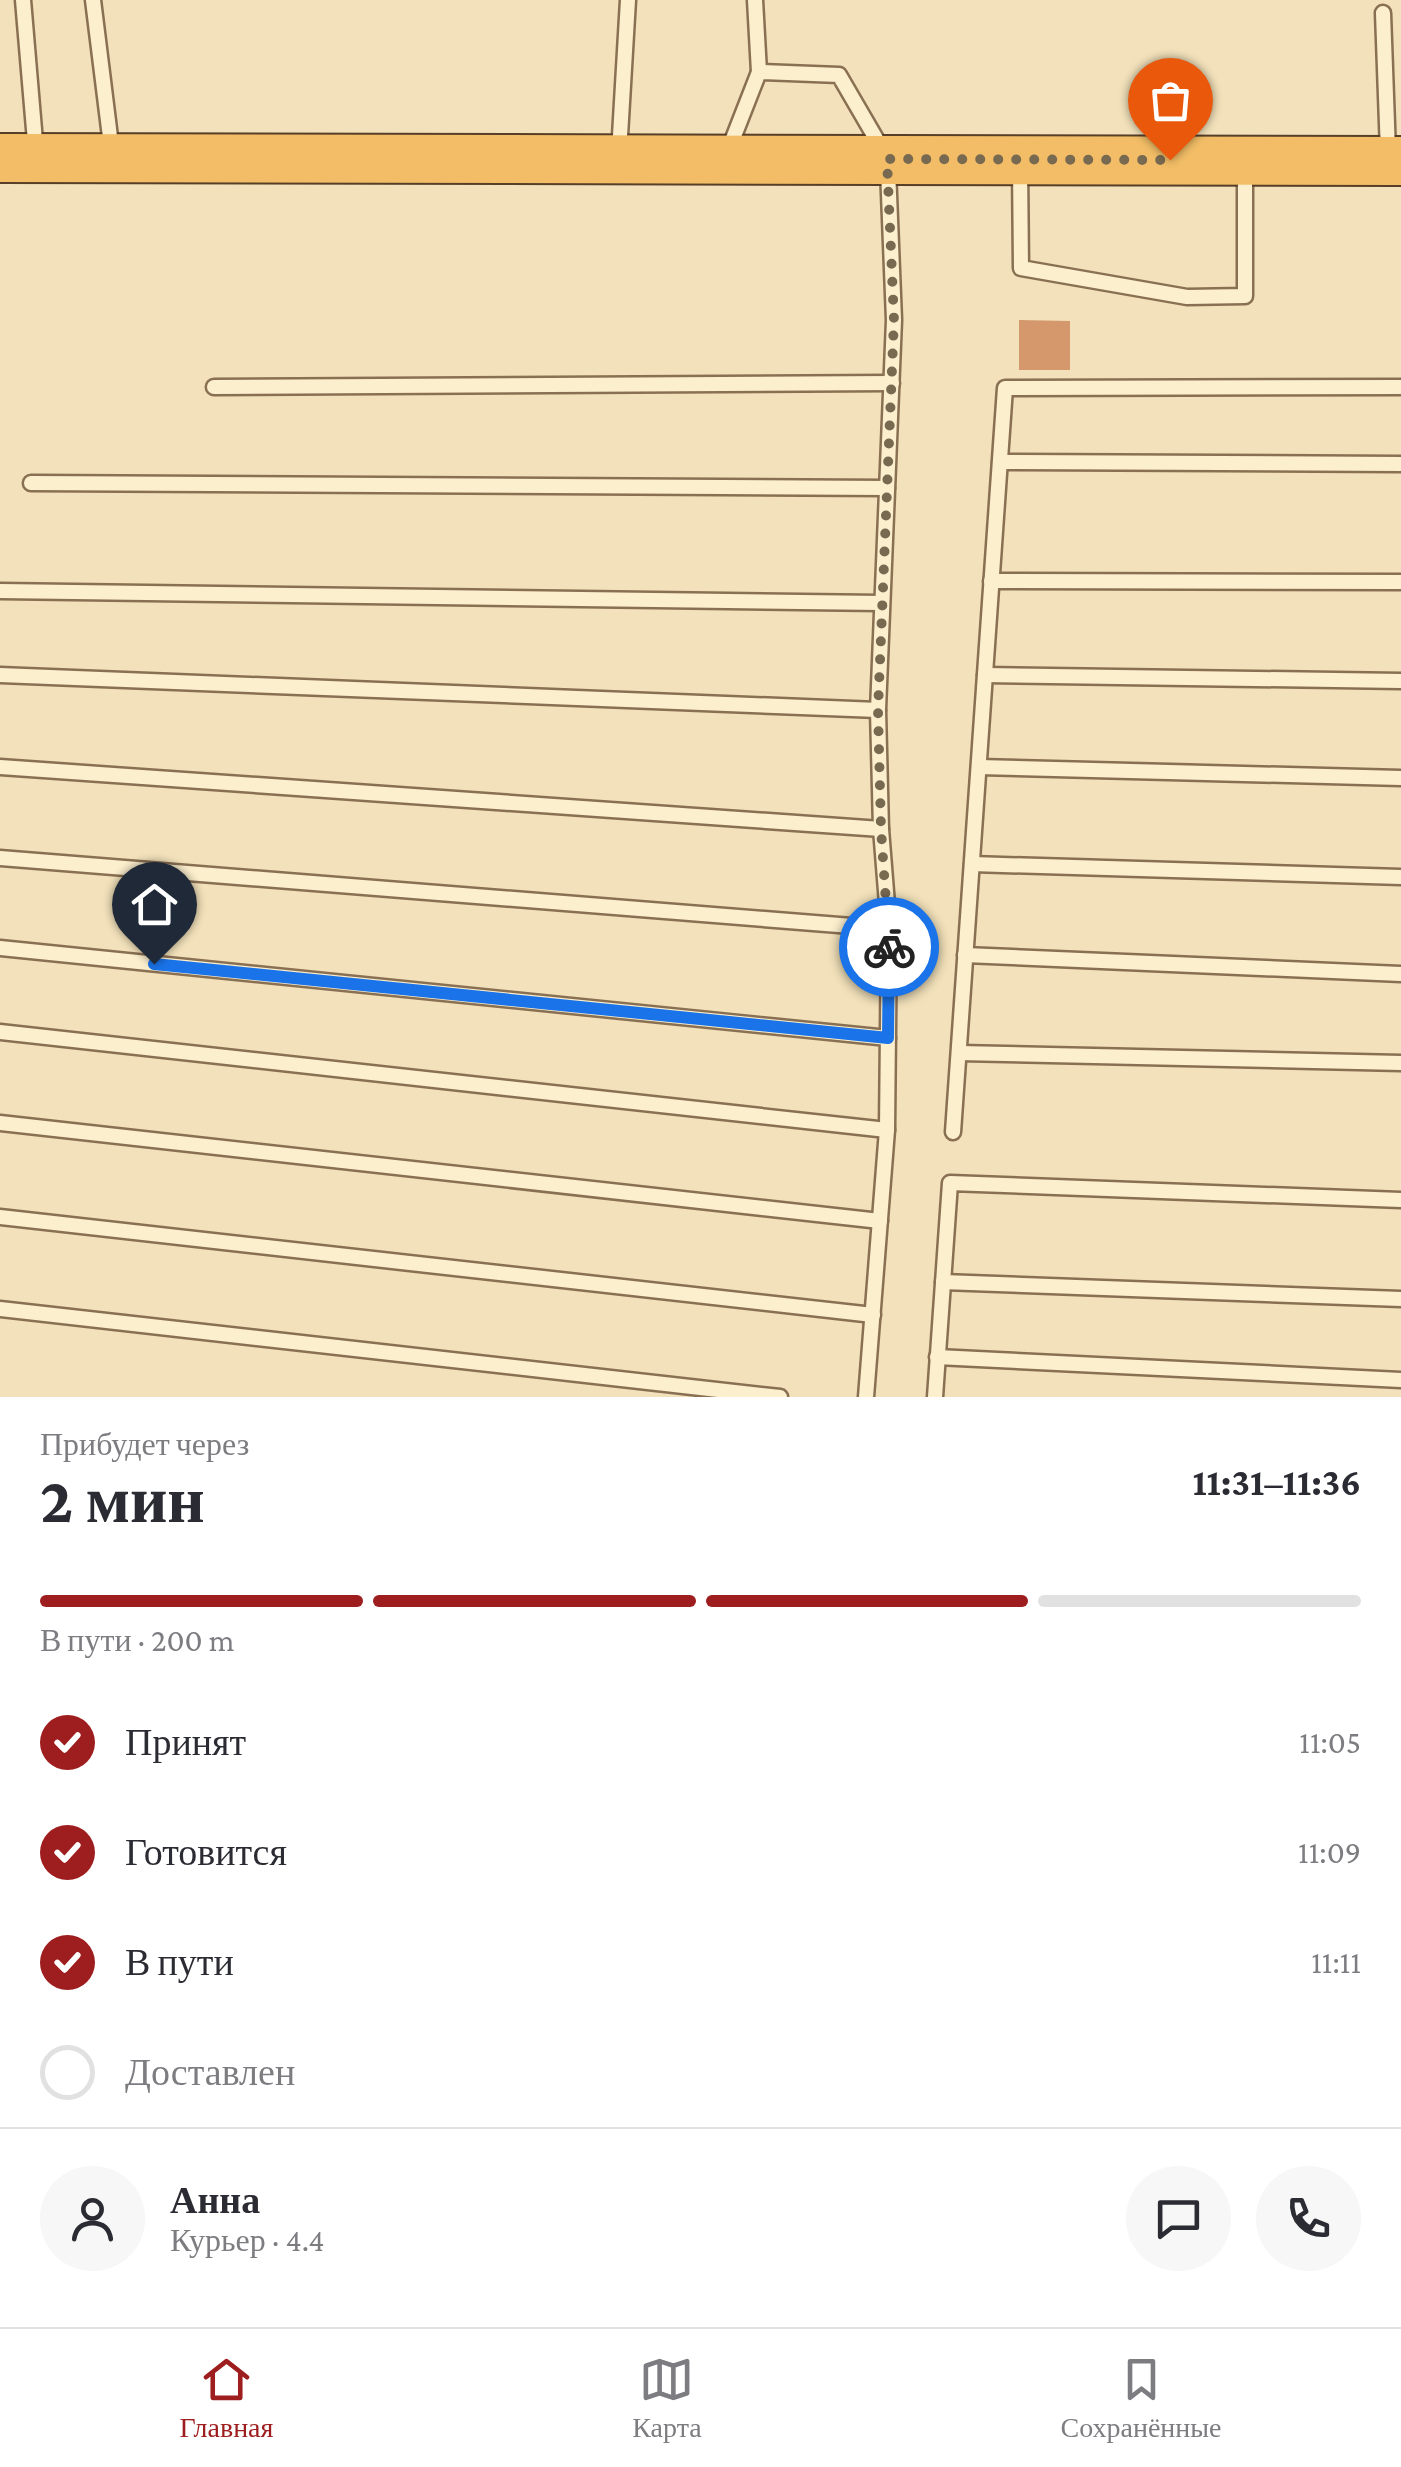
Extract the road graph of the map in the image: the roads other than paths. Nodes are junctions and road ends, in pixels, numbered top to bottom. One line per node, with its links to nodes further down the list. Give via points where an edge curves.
1 (23, 0): 7 (lane)
2 (92, 0): 8 (lane)
3 (628, 0): 10 (lane)
4 (754, 0): 6 (lane)
5 (1383, 13): 14 (lane)
6 (759, 72): 9 (lane); 11 (lane, via 839,75)
7 (18, 158): 8 (highway)
8 (112, 158): 10 (highway)
9 (725, 158): 10 (highway); 11 (highway)
10 (619, 159)
11 (887, 159): 12 (highway); 15 (lane)
12 (1020, 160): 13 (highway); 13 (lane, via 1021,268 1187,296 1245,296)
13 (1245, 161): 14 (highway)
14 (1395, 161)
15 (892, 383): 16 (lane); 21 (lane)
16 (214, 387)
17 (1401, 387): 18 (lane, via 1004,388)
18 (1000, 462): 19 (lane); 22 (lane)
19 (1401, 464)
20 (31, 483): 21 (lane)
21 (887, 488): 25 (lane)
22 (991, 581): 23 (lane); 26 (lane)
23 (1401, 582)
24 (0, 591): 25 (lane)
25 (882, 603): 29 (lane)
26 (985, 674): 28 (lane); 31 (lane)
27 (0, 676): 29 (lane)
28 (1401, 680)
29 (878, 710): 33 (lane)
30 (0, 766): 33 (lane)
31 (978, 767): 32 (lane); 35 (lane)
32 (1401, 778)
33 (881, 829): 37 (lane)
34 (0, 858): 37 (lane)
35 (972, 864): 36 (lane); 39 (lane)
36 (1401, 877)
37 (889, 929): 42 (lane)
38 (0, 948): 42 (lane)
39 (966, 956): 40 (lane); 43 (lane)
40 (1401, 974)
41 (0, 1032): 46 (lane)
42 (888, 1038): 46 (lane)
43 (959, 1054): 44 (lane); 47 (lane)
44 (1401, 1063)
45 (0, 1123): 50 (lane)
46 (887, 1130): 50 (lane)
47 (953, 1132)
48 (1401, 1200): 51 (lane, via 950,1182)
49 (0, 1216): 54 (lane)
50 (880, 1220): 54 (lane)
51 (943, 1282): 52 (lane); 55 (lane)
52 (1401, 1299)
53 (0, 1310): 57 (lane)
54 (872, 1315): 58 (lane)
55 (937, 1357): 56 (lane); 59 (lane)
56 (1401, 1380)
57 (780, 1397)
58 (866, 1397)
59 (934, 1397)

